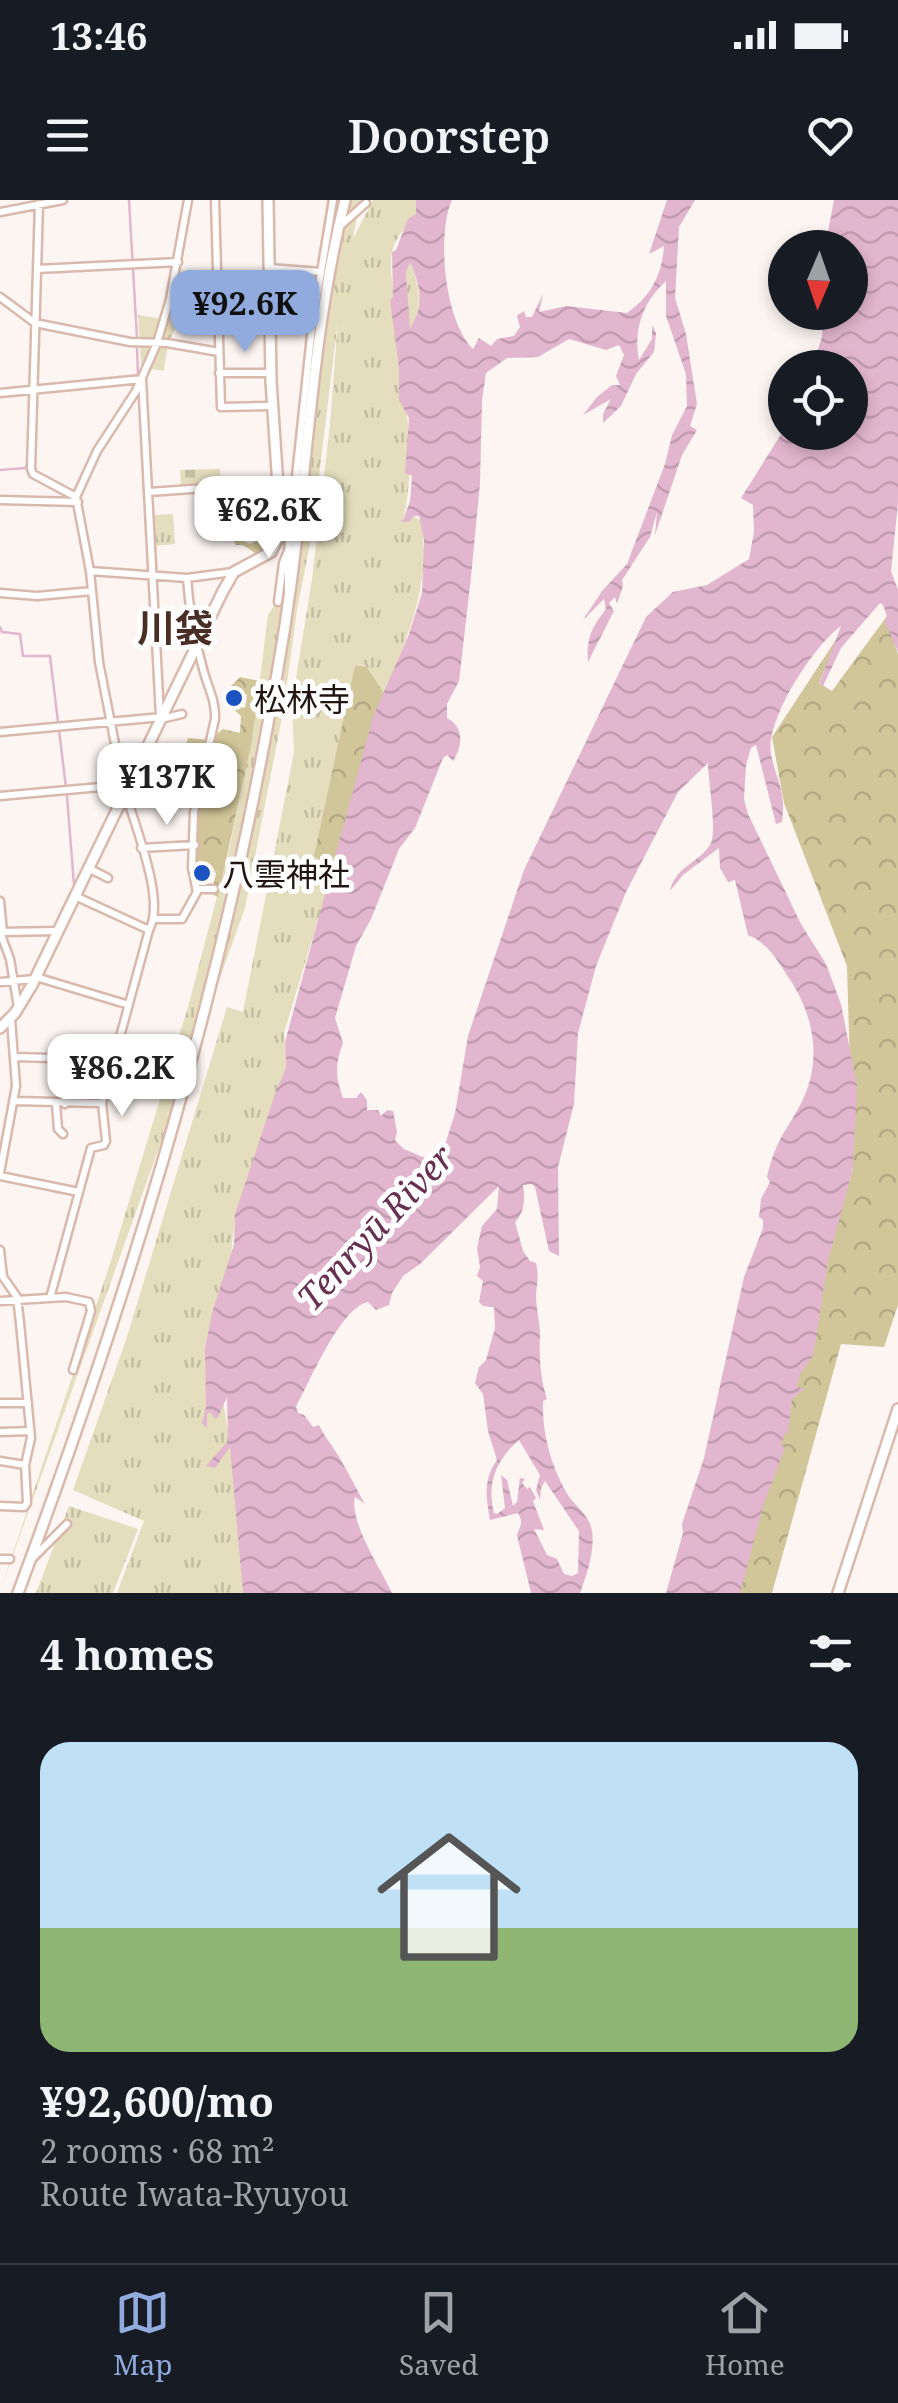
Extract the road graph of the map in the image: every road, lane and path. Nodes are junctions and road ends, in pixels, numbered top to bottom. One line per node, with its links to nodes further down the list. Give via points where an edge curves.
1 (62, 200): 8 (street)
2 (188, 200): 11 (street)
3 (215, 200): 16 (street)
4 (268, 200): 12 (main road)
5 (333, 200): 14 (street)
6 (345, 200): 10 (main road)
7 (366, 203): 10 (street)
8 (39, 204): 9 (street); 13 (street)
9 (0, 212)
10 (338, 228): 40 (main road, via 317,344)
11 (178, 262): 13 (street); 20 (street)
12 (269, 268): 14 (street); 17 (main road)
13 (37, 269): 18 (street)
14 (321, 272): 19 (street)
15 (0, 297): 18 (street)
16 (217, 316): 17 (street); 21 (street)
17 (270, 319): 19 (street); 23 (main road)
18 (35, 323): 20 (street); 25 (street)
19 (312, 326): 33 (street)
20 (157, 343): 21 (street); 24 (street)
21 (219, 352): 22 (street)
22 (220, 373): 23 (street); 27 (street, via 221,407)
23 (271, 373): 27 (main road)
24 (142, 379): 25 (street); 29 (street); 30 (street, via 97,451)
25 (33, 390): 26 (street); 30 (street, via 33,474)
26 (0, 393)
27 (272, 406): 28 (main road)
28 (279, 483): 29 (street); 32 (main road)
29 (148, 492): 36 (street)
30 (77, 499): 31 (street); 34 (street)
31 (0, 500)
32 (281, 512): 33 (street); 35 (main road, via 276,546)
33 (288, 550): 40 (street); 41 (street)
34 (90, 571): 36 (street); 38 (street)
35 (234, 572): 37 (street); 42 (main road)
36 (152, 573): 37 (street); 44 (street)
37 (186, 578): 42 (street)
38 (92, 591): 39 (street); 45 (street)
39 (0, 594)
40 (289, 595): 97 (main road, via 248,827 202,1025)
41 (278, 602)
42 (196, 645): 44 (main road); 48 (street, via 216,704)
43 (182, 714): 44 (street)
44 (161, 717): 45 (street); 47 (main road)
45 (111, 720): 46 (street); 47 (street)
46 (0, 732)
47 (126, 787): 48 (street, via 174,780); 49 (street); 51 (street); 52 (main road)
48 (197, 787): 50 (street)
49 (0, 796)
50 (194, 845): 51 (street); 53 (street)
51 (141, 848): 60 (street)
52 (88, 868): 55 (street); 58 (main road)
53 (192, 871): 54 (street); 56 (street)
54 (180, 875)
55 (108, 878)
56 (196, 888): 57 (street); 60 (street, via 182,920)
57 (214, 889)
58 (75, 896): 61 (street); 62 (main road)
59 (0, 901): 63 (street)
60 (155, 919): 61 (street)
61 (149, 930): 67 (street)
62 (58, 931): 63 (street); 64 (main road)
63 (1, 932): 65 (street)
64 (36, 978): 65 (street); 67 (street); 68 (main road)
65 (15, 979): 66 (street); 68 (street)
66 (0, 982)
67 (129, 1006): 75 (street)
68 (18, 1009): 69 (main road)
69 (10, 1018): 70 (main road); 72 (street)
70 (0, 1028)
71 (61, 1054): 77 (street)
72 (15, 1058): 73 (street); 74 (street)
73 (50, 1058)
74 (13, 1101): 76 (street); 79 (street)
75 (102, 1103): 77 (street); 80 (street, via 106,1140 91,1148)
76 (56, 1104): 77 (street); 78 (street)
77 (65, 1104)
78 (62, 1134)
79 (0, 1174): 80 (street)
80 (79, 1192): 82 (street)
81 (0, 1250): 83 (street, via 4,1277)
82 (50, 1298): 83 (street); 85 (street, via 92,1306)
83 (18, 1301): 84 (street); 87 (street)
84 (0, 1302)
85 (73, 1370)
86 (0, 1403): 87 (street)
87 (28, 1403): 89 (street)
88 (898, 1409): 99 (main road)
89 (30, 1431): 90 (street); 92 (street)
90 (0, 1432)
91 (0, 1461): 92 (street)
92 (25, 1465): 93 (street, via 27,1503)
93 (0, 1506)
94 (67, 1524): 97 (street)
95 (0, 1559): 96 (street)
96 (10, 1559)
97 (30, 1561): 98 (main road)
98 (18, 1593)
99 (838, 1593)

